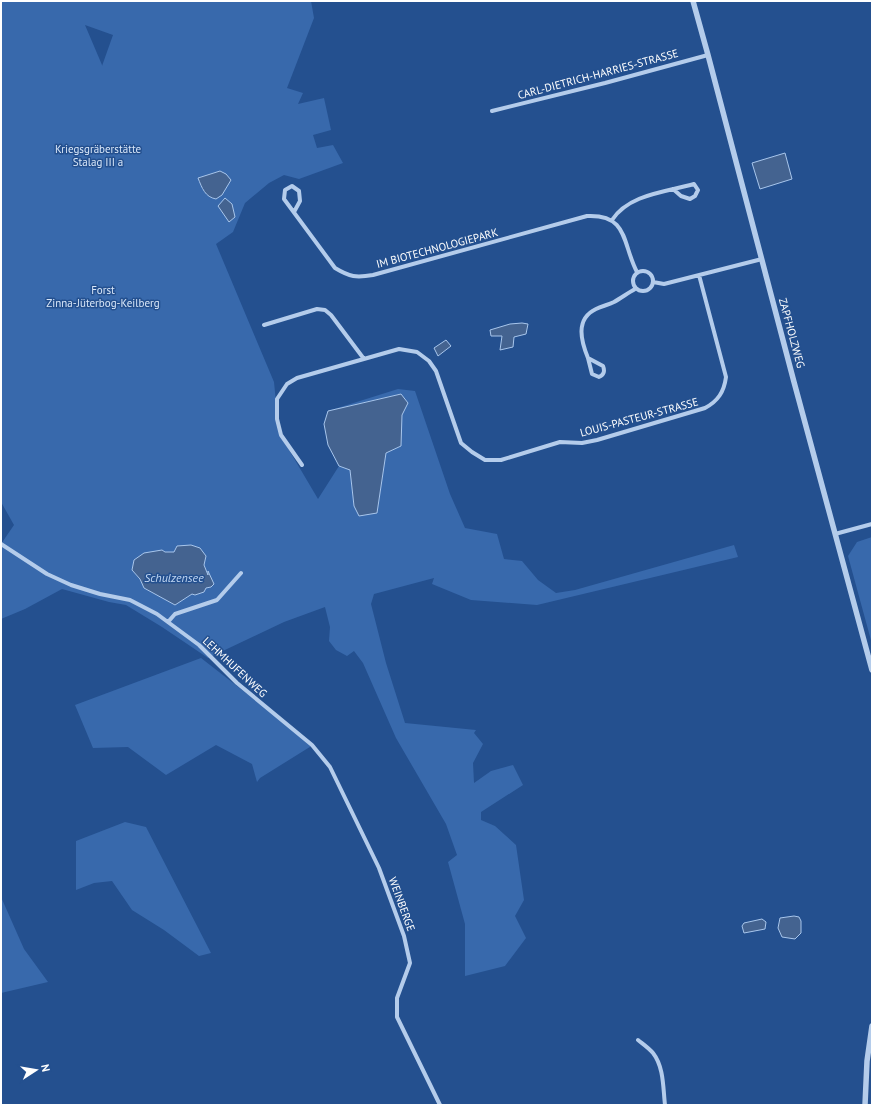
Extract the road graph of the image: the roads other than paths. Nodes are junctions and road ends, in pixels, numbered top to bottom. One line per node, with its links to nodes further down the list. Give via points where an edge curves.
1 (693, 1): 2 (street, ZAPFHOLZWEG)
2 (708, 55): 3 (street, CARL-DIETRICH-HARRIES-STRASSE); 7 (street, ZAPFHOLZWEG)
3 (492, 111)
4 (673, 189): 4 (street, via 694,184 698,190 690,199); 6 (street, via 638,199 622,207)
5 (294, 212): 5 (street, IM BIOTECHNOLOGIEPARK, via 284,199 285,190 292,186 299,191 300,201); 6 (street, IM BIOTECHNOLOGIEPARK, via 335,268 352,277 373,275 587,216 607,217)
6 (612, 220): 8 (street, via 619,226)
7 (762, 259): 9 (street); 17 (street, ZAPFHOLZWEG)
8 (637, 272): 10 (street, via 650,273); 11 (street, via 632,280)
9 (699, 275): 10 (street, via 664,284); 14 (street, LOUIS-PASTEUR-STRASSE, via 725,372 725,383 719,396 714,403 705,408 598,440 582,443 560,442 501,460 485,460 461,443 436,371 429,361 417,352 399,349)
10 (653, 282): 11 (street, via 648,291 641,292)
11 (635, 289): 13 (street, via 587,315 581,333)
12 (264, 325): 14 (street, via 317,309 324,310 331,315)
13 (588, 358): 13 (street, via 592,374 601,376 604,372 603,366)
14 (364, 359): 15 (street, LOUIS-PASTEUR-STRASSE, via 297,378 287,384 277,399 277,419 282,435)
15 (302, 465)
16 (872, 524): 17 (street)
17 (835, 534): 21 (street, ZAPFHOLZWEG)
18 (1, 544): 20 (street, LEHMHUFENWEG, via 47,574 71,585 130,600)
19 (241, 574): 20 (street, via 217,600 175,614)
20 (168, 622): 22 (street, LEHMHUFENWEG, via 199,645)
21 (872, 670)
22 (288, 726): 25 (street, WEINBERGE, via 312,745 330,767 379,868 404,936 410,963 397,998 397,1017)
23 (872, 1026): 27 (street)
24 (638, 1040): 26 (street, via 652,1052 658,1062)
25 (440, 1105)
26 (665, 1105)
27 (865, 1105)

